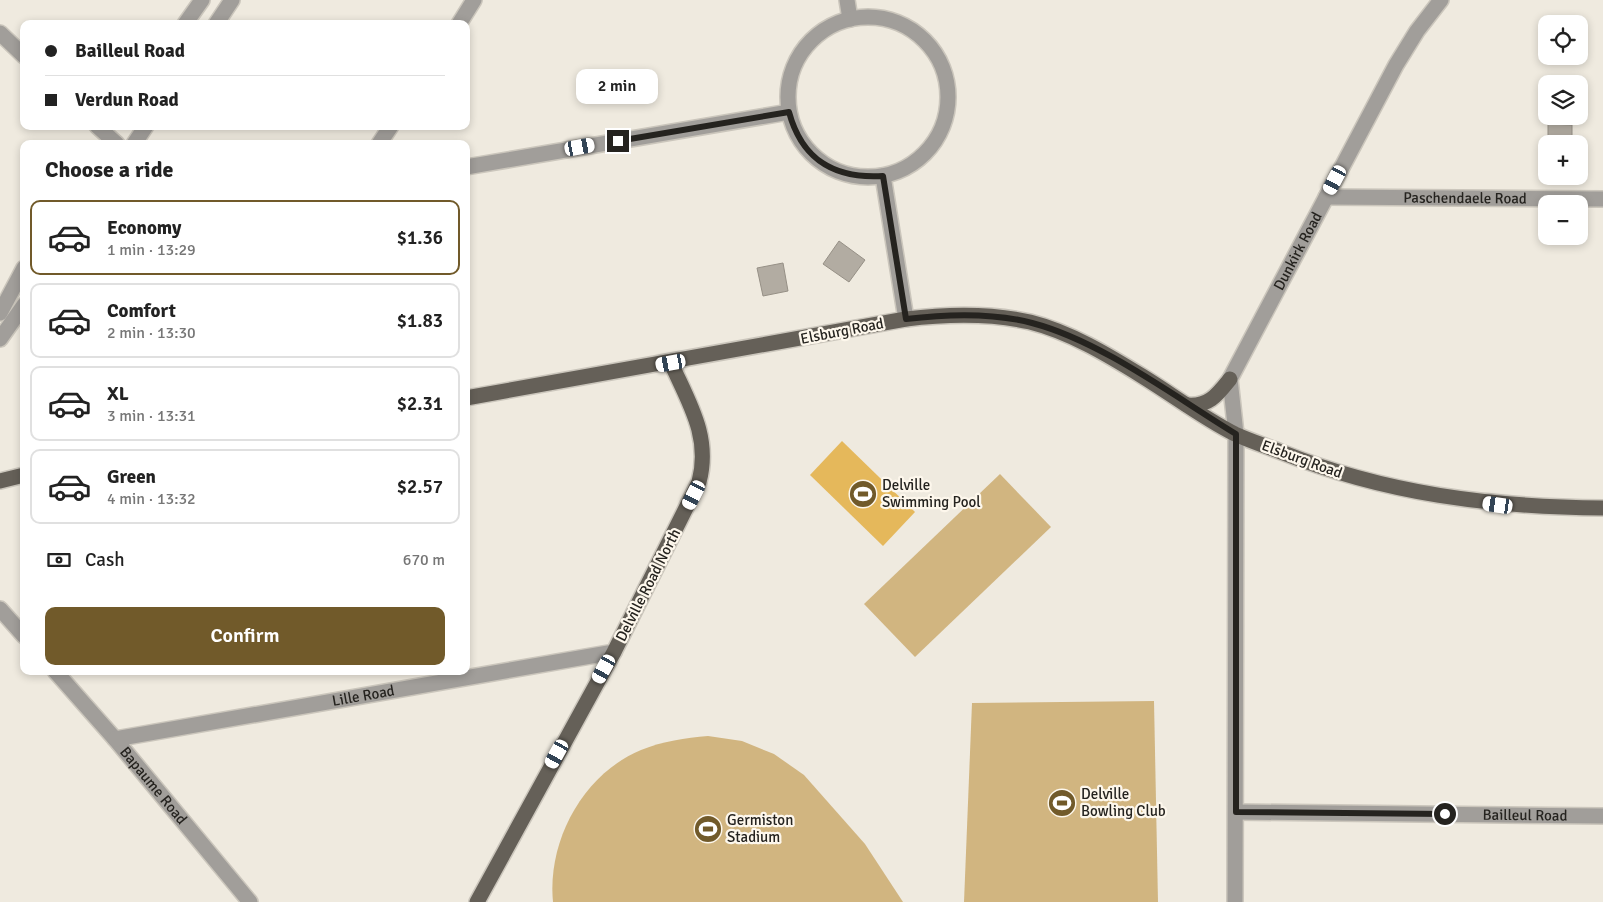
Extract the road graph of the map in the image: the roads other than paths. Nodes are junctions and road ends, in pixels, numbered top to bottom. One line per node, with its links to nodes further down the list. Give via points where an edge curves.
1 (202, 0): 7 (street)
2 (232, 0): 8 (street)
3 (474, 0): 9 (street)
4 (847, 0): 6 (street)
5 (1441, 0): 15 (street, Dunkirk Road, via 1396,65)
6 (850, 19): 12 (street, via 822,32 801,53 789,81); 14 (street, via 885,18 902,24 917,33 935,52 946,76 948,111 934,143 908,167)
7 (188, 20)
8 (219, 20)
9 (462, 20)
10 (0, 34): 11 (street)
11 (20, 52)
12 (789, 112): 13 (street); 14 (street, via 800,139 819,161 845,174)
13 (470, 166)
14 (883, 176): 20 (street)
15 (1326, 197): 16 (street, Paschendaele Road); 23 (street, Dunkirk Road)
16 (1603, 199)
17 (20, 276): 19 (street)
18 (20, 311): 21 (street)
19 (0, 313)
20 (906, 319): 22 (main road, Elsburg Road); 25 (main road, Elsburg Road, via 984,315 1031,322 1094,348)
21 (0, 339)
22 (671, 363): 24 (main road, Elsburg Road); 34 (main road, Delville Road North, via 699,429 703,469 694,495)
23 (1230, 378): 25 (main road, via 1211,400 1197,406); 26 (street)
24 (470, 397)
25 (1187, 405): 26 (main road, Elsburg Road)
26 (1236, 434): 31 (main road, Elsburg Road, via 1311,464 1393,488 1498,505); 37 (street)
27 (0, 474): 28 (main road)
28 (20, 474)
29 (20, 475): 30 (main road)
30 (0, 481)
31 (1603, 508)
32 (0, 609): 33 (street)
33 (20, 632)
34 (614, 652): 36 (street, Lille Road); 40 (main road, Delville Road North)
35 (58, 675): 36 (street, Bapaume Road)
36 (115, 740): 39 (street, Bapaume Road)
37 (1236, 812): 38 (street, Bailleul Road); 41 (street)
38 (1603, 816)
39 (250, 902)
40 (477, 902)
41 (1235, 902)

